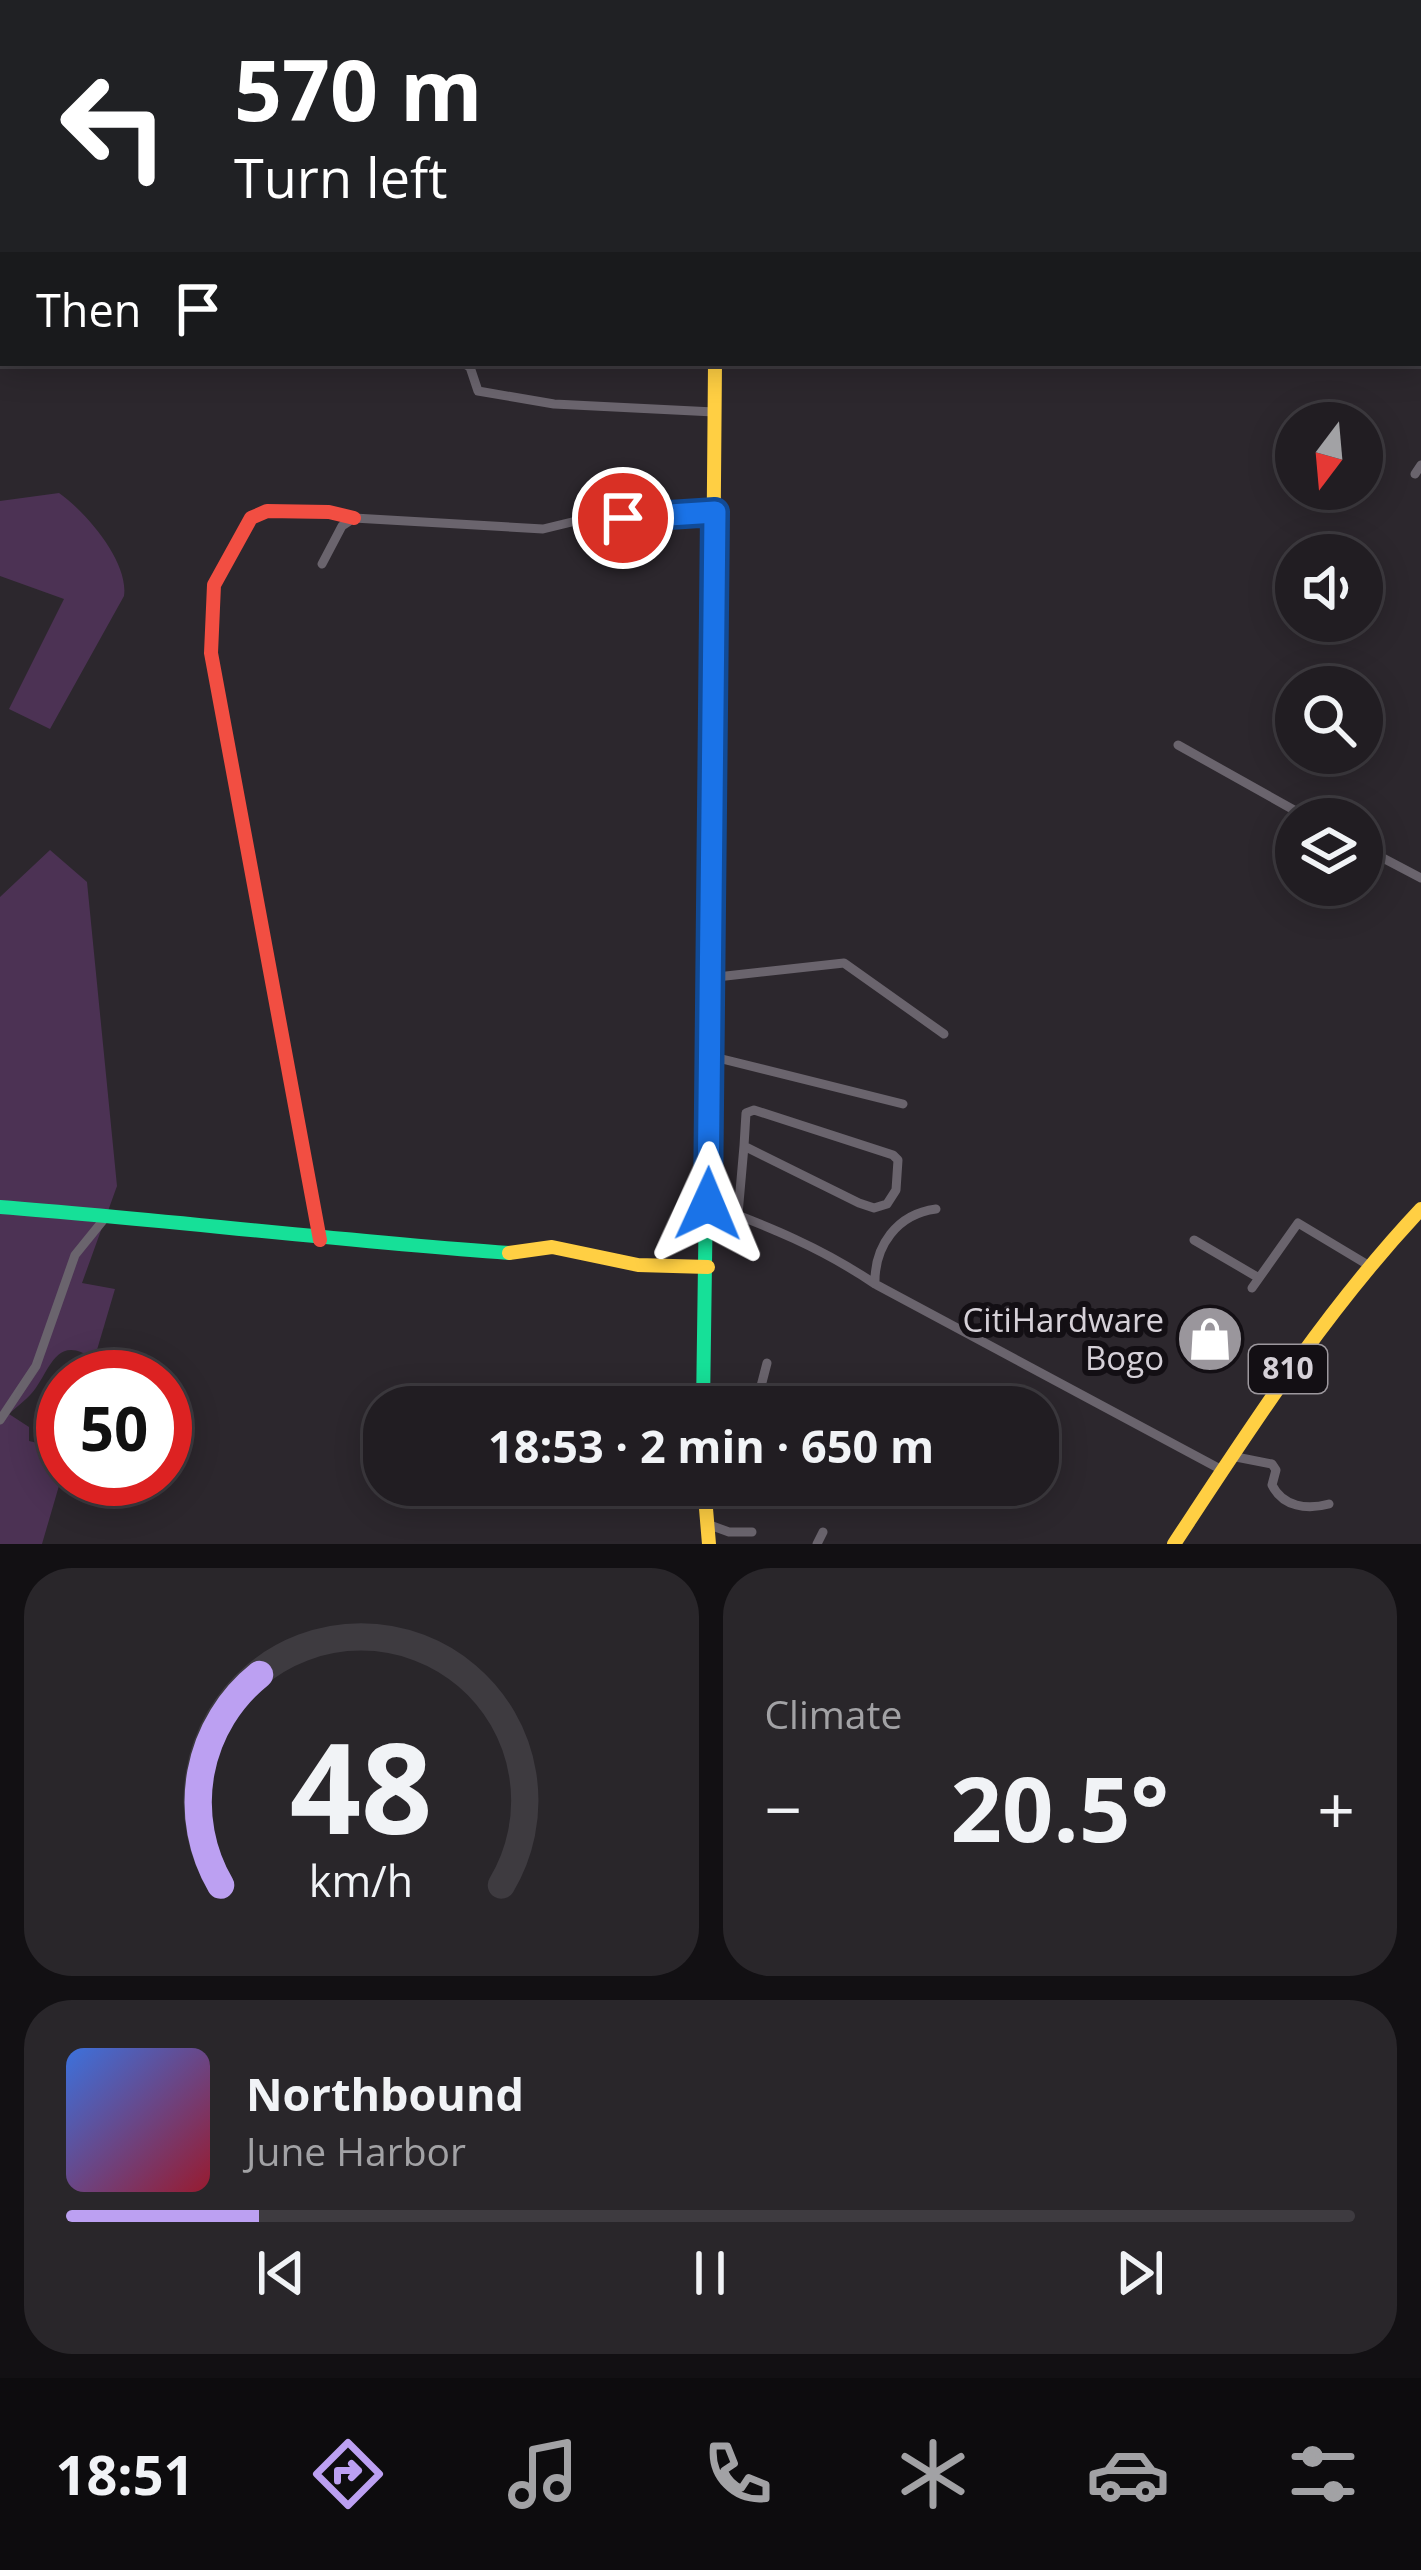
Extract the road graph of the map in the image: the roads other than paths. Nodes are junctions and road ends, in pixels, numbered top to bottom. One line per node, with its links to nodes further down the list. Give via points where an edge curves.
1 (467, 366): 3 (street, via 478,391 554,404)
2 (716, 366): 3 (main road)
3 (714, 412): 4 (main road)
4 (715, 512): 5 (street, via 543,529); 11 (main road)
5 (354, 518): 6 (street); 22 (main road, via 257,515 214,585 211,653)
6 (322, 564)
7 (1178, 745): 8 (street)
8 (1275, 799)
9 (1383, 858): 10 (street)
10 (1421, 878)
11 (708, 978): 12 (street, via 844,963); 13 (main road)
12 (944, 1034)
13 (710, 1056): 14 (street); 16 (main road)
14 (903, 1104)
15 (744, 1146): 15 (street, via 874,1208 886,1204 899,1178 892,1154 754,1110 746,1113); 20 (street)
16 (708, 1204): 20 (street); 25 (main road)
17 (0, 1207): 21 (main road)
18 (936, 1209): 26 (street, via 895,1228 874,1263)
19 (1421, 1209): 24 (main road, 810)
20 (738, 1214): 26 (street, via 803,1240)
21 (106, 1218): 22 (main road); 30 (street, via 75,1255 36,1366)
22 (320, 1240): 25 (main road, via 514,1253 552,1247 638,1265)
23 (1194, 1240): 24 (street, via 1256,1283 1298,1223)
24 (1368, 1265): 31 (main road, 810)
25 (708, 1267): 28 (main road)
26 (875, 1284): 31 (street)
27 (767, 1363): 29 (street)
28 (705, 1386)
29 (761, 1386)
30 (0, 1420)
31 (1227, 1463): 32 (street, via 1273,1464 1275,1493 1308,1510); 37 (main road, 810)
32 (1329, 1504)
33 (705, 1506): 34 (main road)
34 (707, 1524): 35 (street); 38 (main road)
35 (752, 1532)
36 (823, 1532): 39 (street)
37 (1179, 1542)
38 (709, 1544)
39 (817, 1544)

